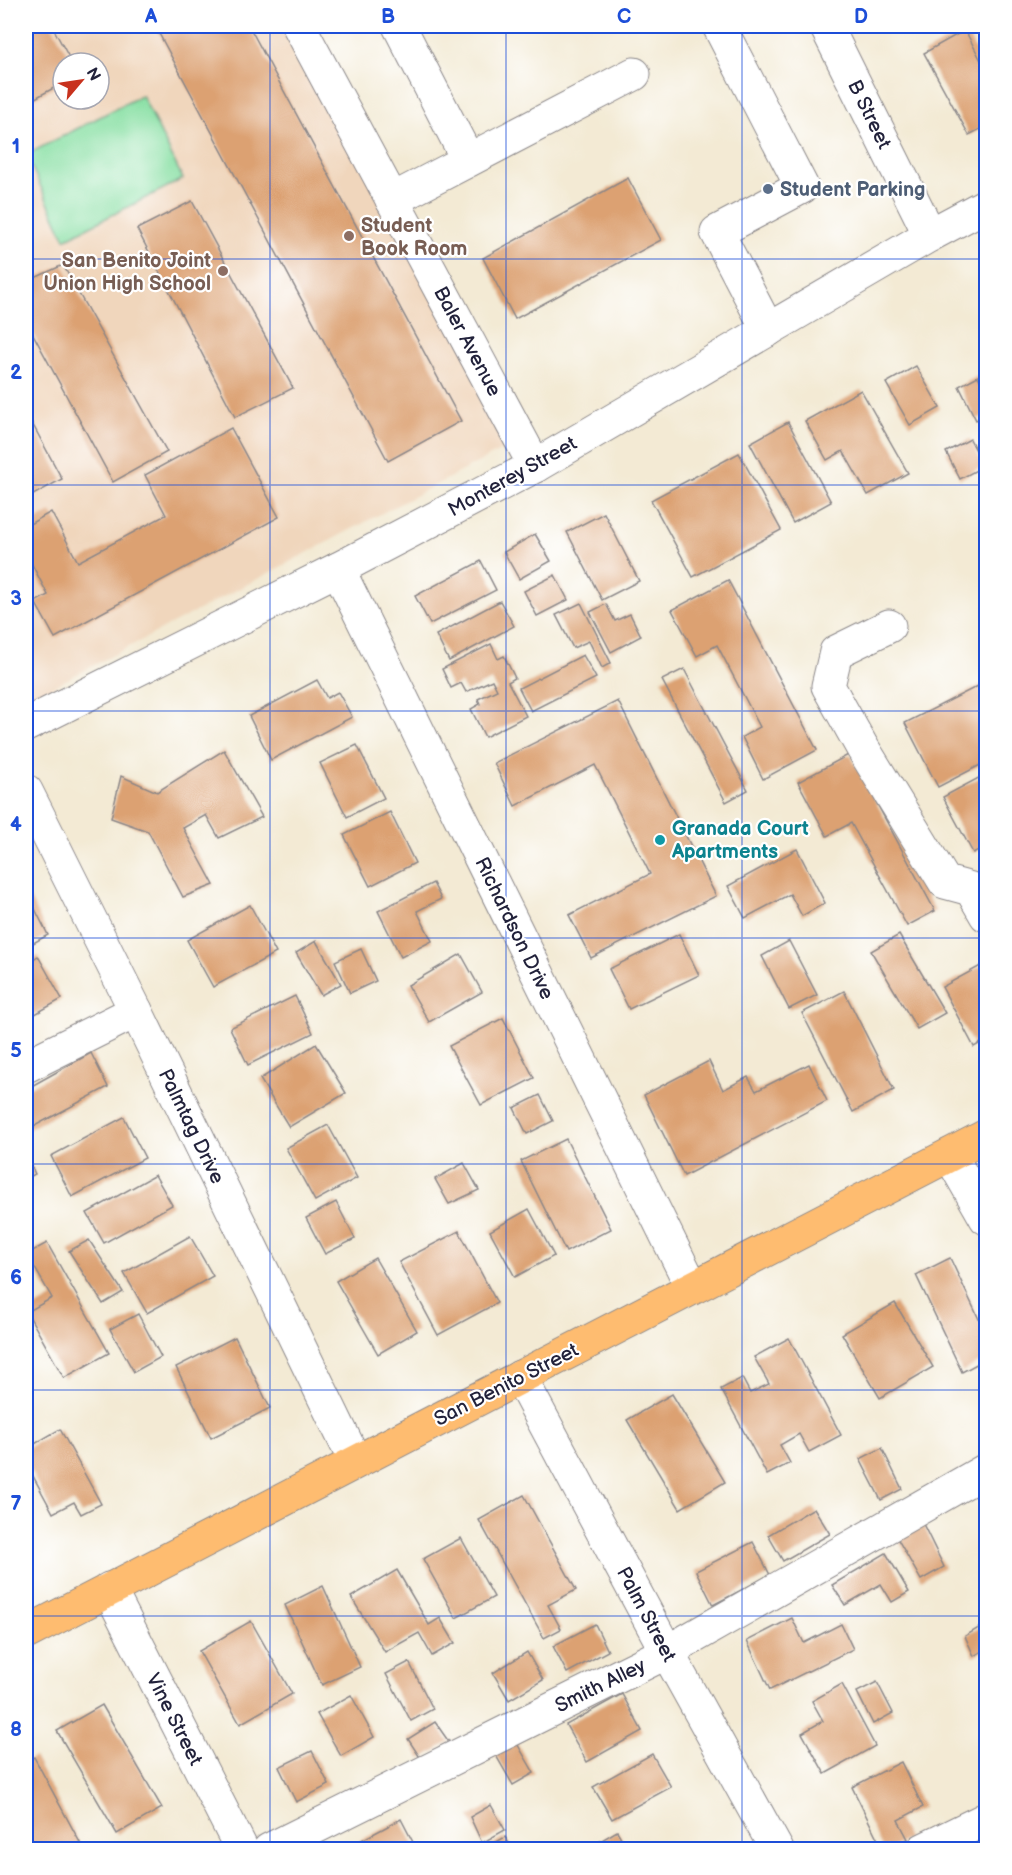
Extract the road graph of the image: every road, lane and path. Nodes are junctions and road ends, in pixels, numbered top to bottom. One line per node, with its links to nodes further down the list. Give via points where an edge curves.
1 (299, 26): 7 (street, Baler Avenue)
2 (399, 26): 6 (street)
3 (719, 26): 10 (street, via 802,187 717,232)
4 (826, 26): 9 (street, B Street)
5 (634, 74): 6 (street)
6 (468, 160): 7 (street)
7 (392, 200): 11 (street, Baler Avenue)
8 (987, 206): 9 (street, Monterey Street)
9 (930, 235): 10 (street, Monterey Street)
10 (768, 330): 11 (street, Monterey Street)
11 (535, 466): 12 (street, Monterey Street)
12 (338, 569): 14 (street, Monterey Street); 22 (street, Richardson Drive)
13 (889, 627): 16 (street, via 836,652 828,686 945,882 971,889)
14 (26, 725)
15 (26, 791): 17 (street, Palmtag Drive)
16 (987, 915)
17 (136, 1011): 18 (street); 24 (street, Palmtag Drive)
18 (26, 1066)
19 (987, 1136): 20 (main road, San Benito Street)
20 (950, 1155): 21 (street); 22 (main road, San Benito Street)
21 (987, 1218)
22 (692, 1287): 23 (main road, San Benito Street)
23 (520, 1377): 24 (main road, San Benito Street); 28 (street, Palm Street)
24 (355, 1461): 26 (main road, San Benito Street)
25 (987, 1470): 28 (street, Smith Alley)
26 (109, 1589): 27 (main road, San Benito Street); 30 (street, Vine Street)
27 (26, 1633)
28 (667, 1652): 31 (street, Smith Alley); 32 (street, Palm Street)
29 (987, 1819): 33 (street)
30 (242, 1850)
31 (269, 1850)
32 (777, 1850)
33 (923, 1850)

